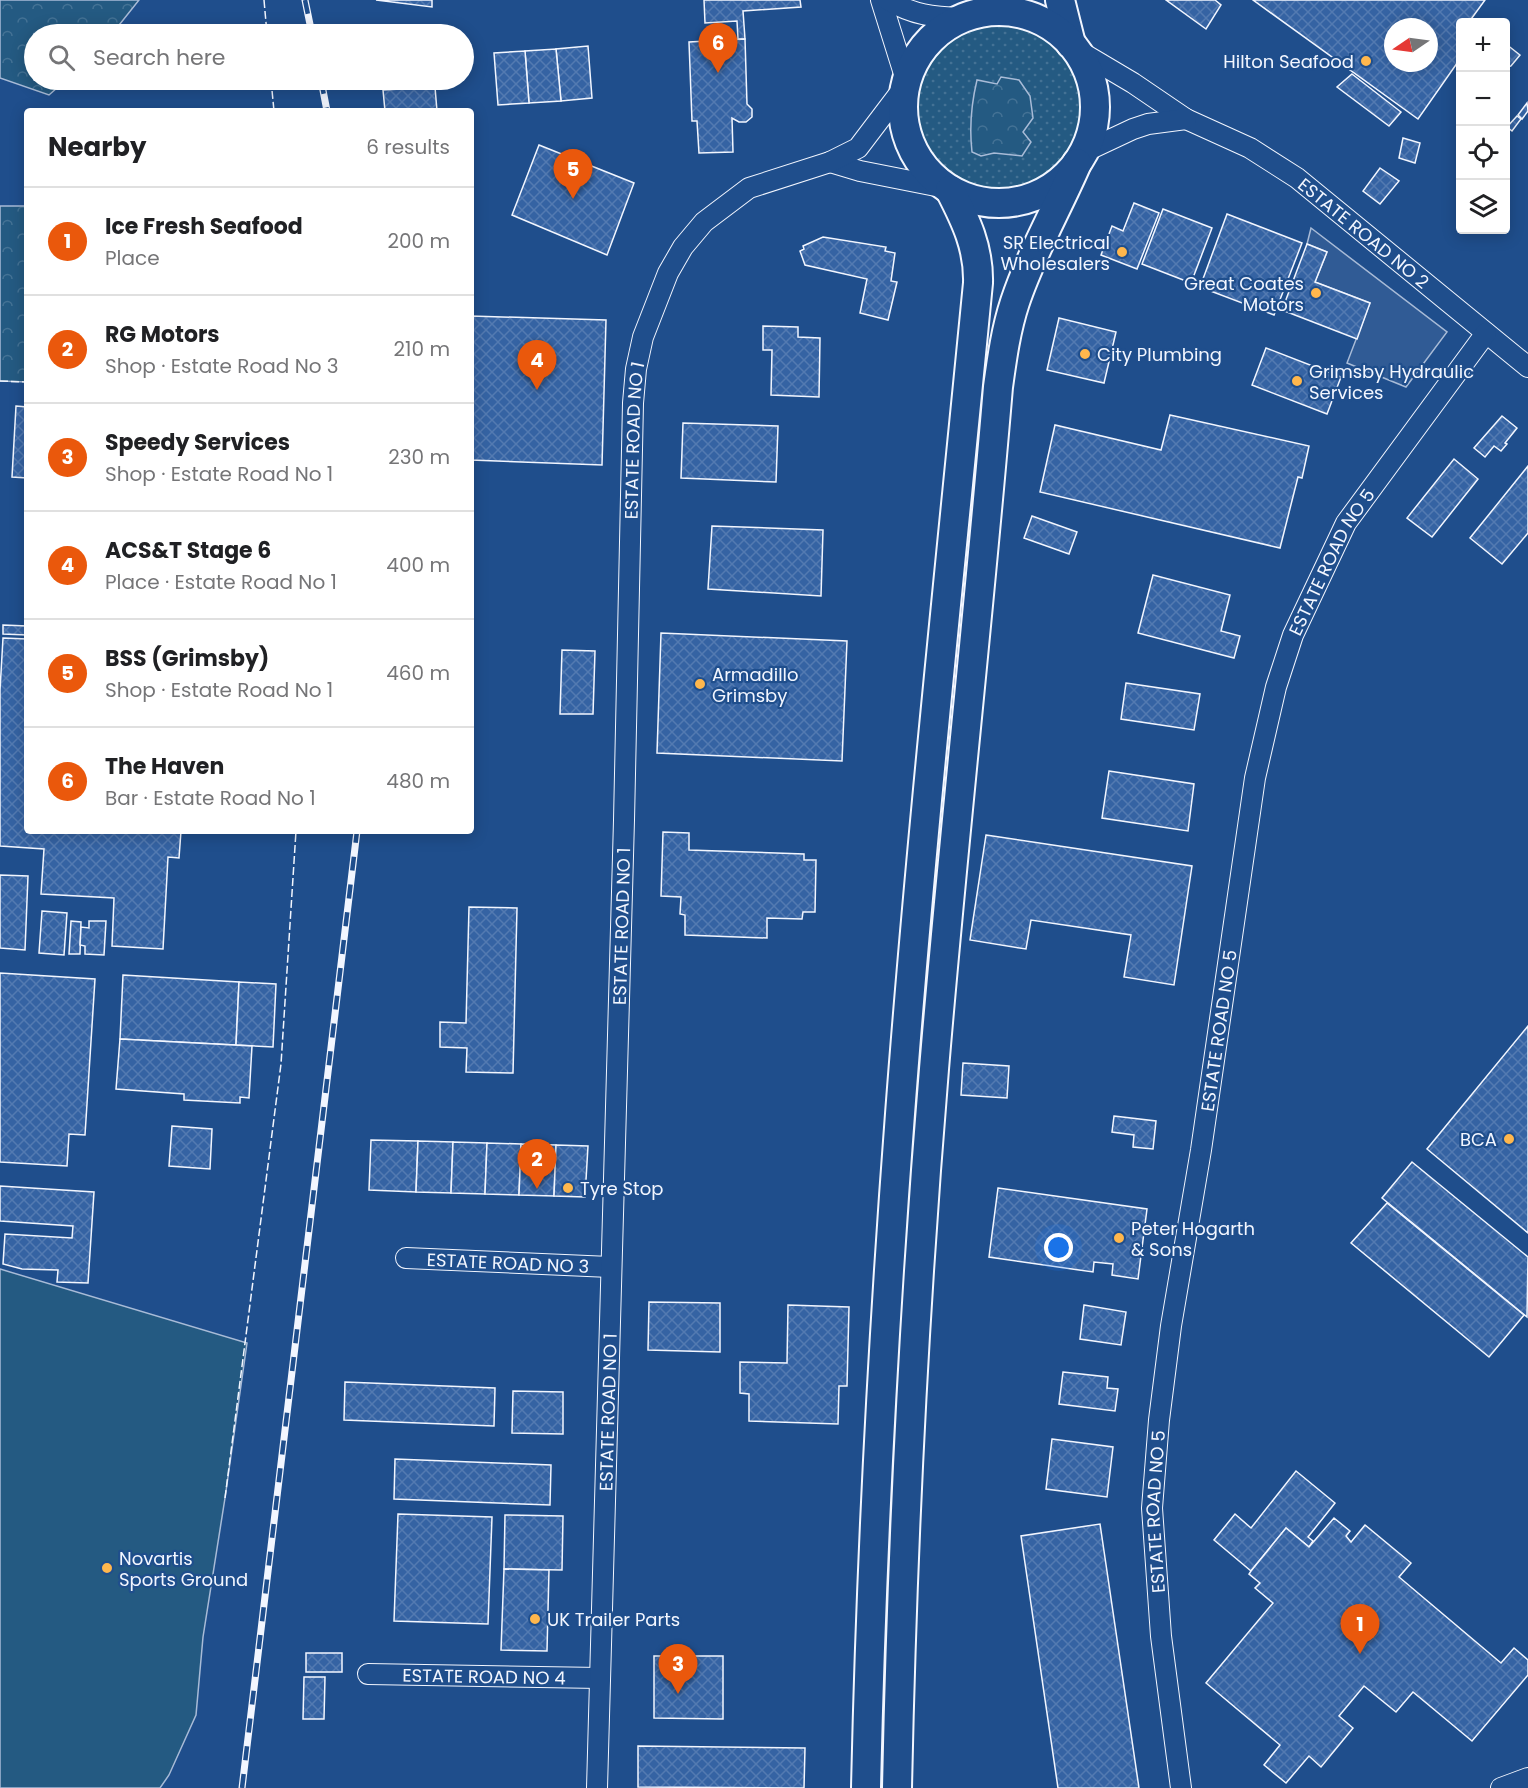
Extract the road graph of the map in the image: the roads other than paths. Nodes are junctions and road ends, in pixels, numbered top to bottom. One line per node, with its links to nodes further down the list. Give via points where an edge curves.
1 (881, 0): 6 (street)
2 (888, 0): 4 (street, via 933,17)
3 (1060, 0): 5 (highway)
4 (972, 11): 5 (highway, via 1025,14 1056,29); 6 (highway, via 928,42 917,56)
5 (1073, 46): 7 (street, ESTATE ROAD NO 2); 8 (highway, via 1087,69 1094,97 1094,124)
6 (906, 83): 9 (street, ESTATE ROAD NO 1, via 858,148); 10 (highway, via 906,134 927,172)
7 (1186, 119): 8 (street, via 1133,129); 11 (street, ESTATE ROAD NO 2, via 1250,148 1297,178)
8 (1081, 158): 10 (highway, via 1055,186 1019,202 983,202); 20 (highway, via 1015,301 998,387 927,1155 911,1390)
9 (830, 162): 10 (street); 14 (street, ESTATE ROAD NO 1, via 749,188 704,222 668,273 650,316 636,369)
10 (948, 189): 19 (highway, via 972,236 978,283 898,1144 879,1436)
11 (1486, 333): 12 (street, ESTATE ROAD NO 2); 21 (street, ESTATE ROAD NO 5, via 1346,523 1293,635 1276,687 1255,778 1171,1326 1152,1508 1161,1636)
12 (1528, 367)
13 (406, 1258): 14 (street, ESTATE ROAD NO 3)
14 (610, 1267): 16 (street, ESTATE ROAD NO 1)
15 (368, 1674): 16 (street, ESTATE ROAD NO 4)
16 (600, 1678): 18 (street, ESTATE ROAD NO 1)
17 (1528, 1778): 22 (street)
18 (597, 1788)
19 (866, 1788)
20 (897, 1788)
21 (1181, 1788)
22 (1501, 1788)

